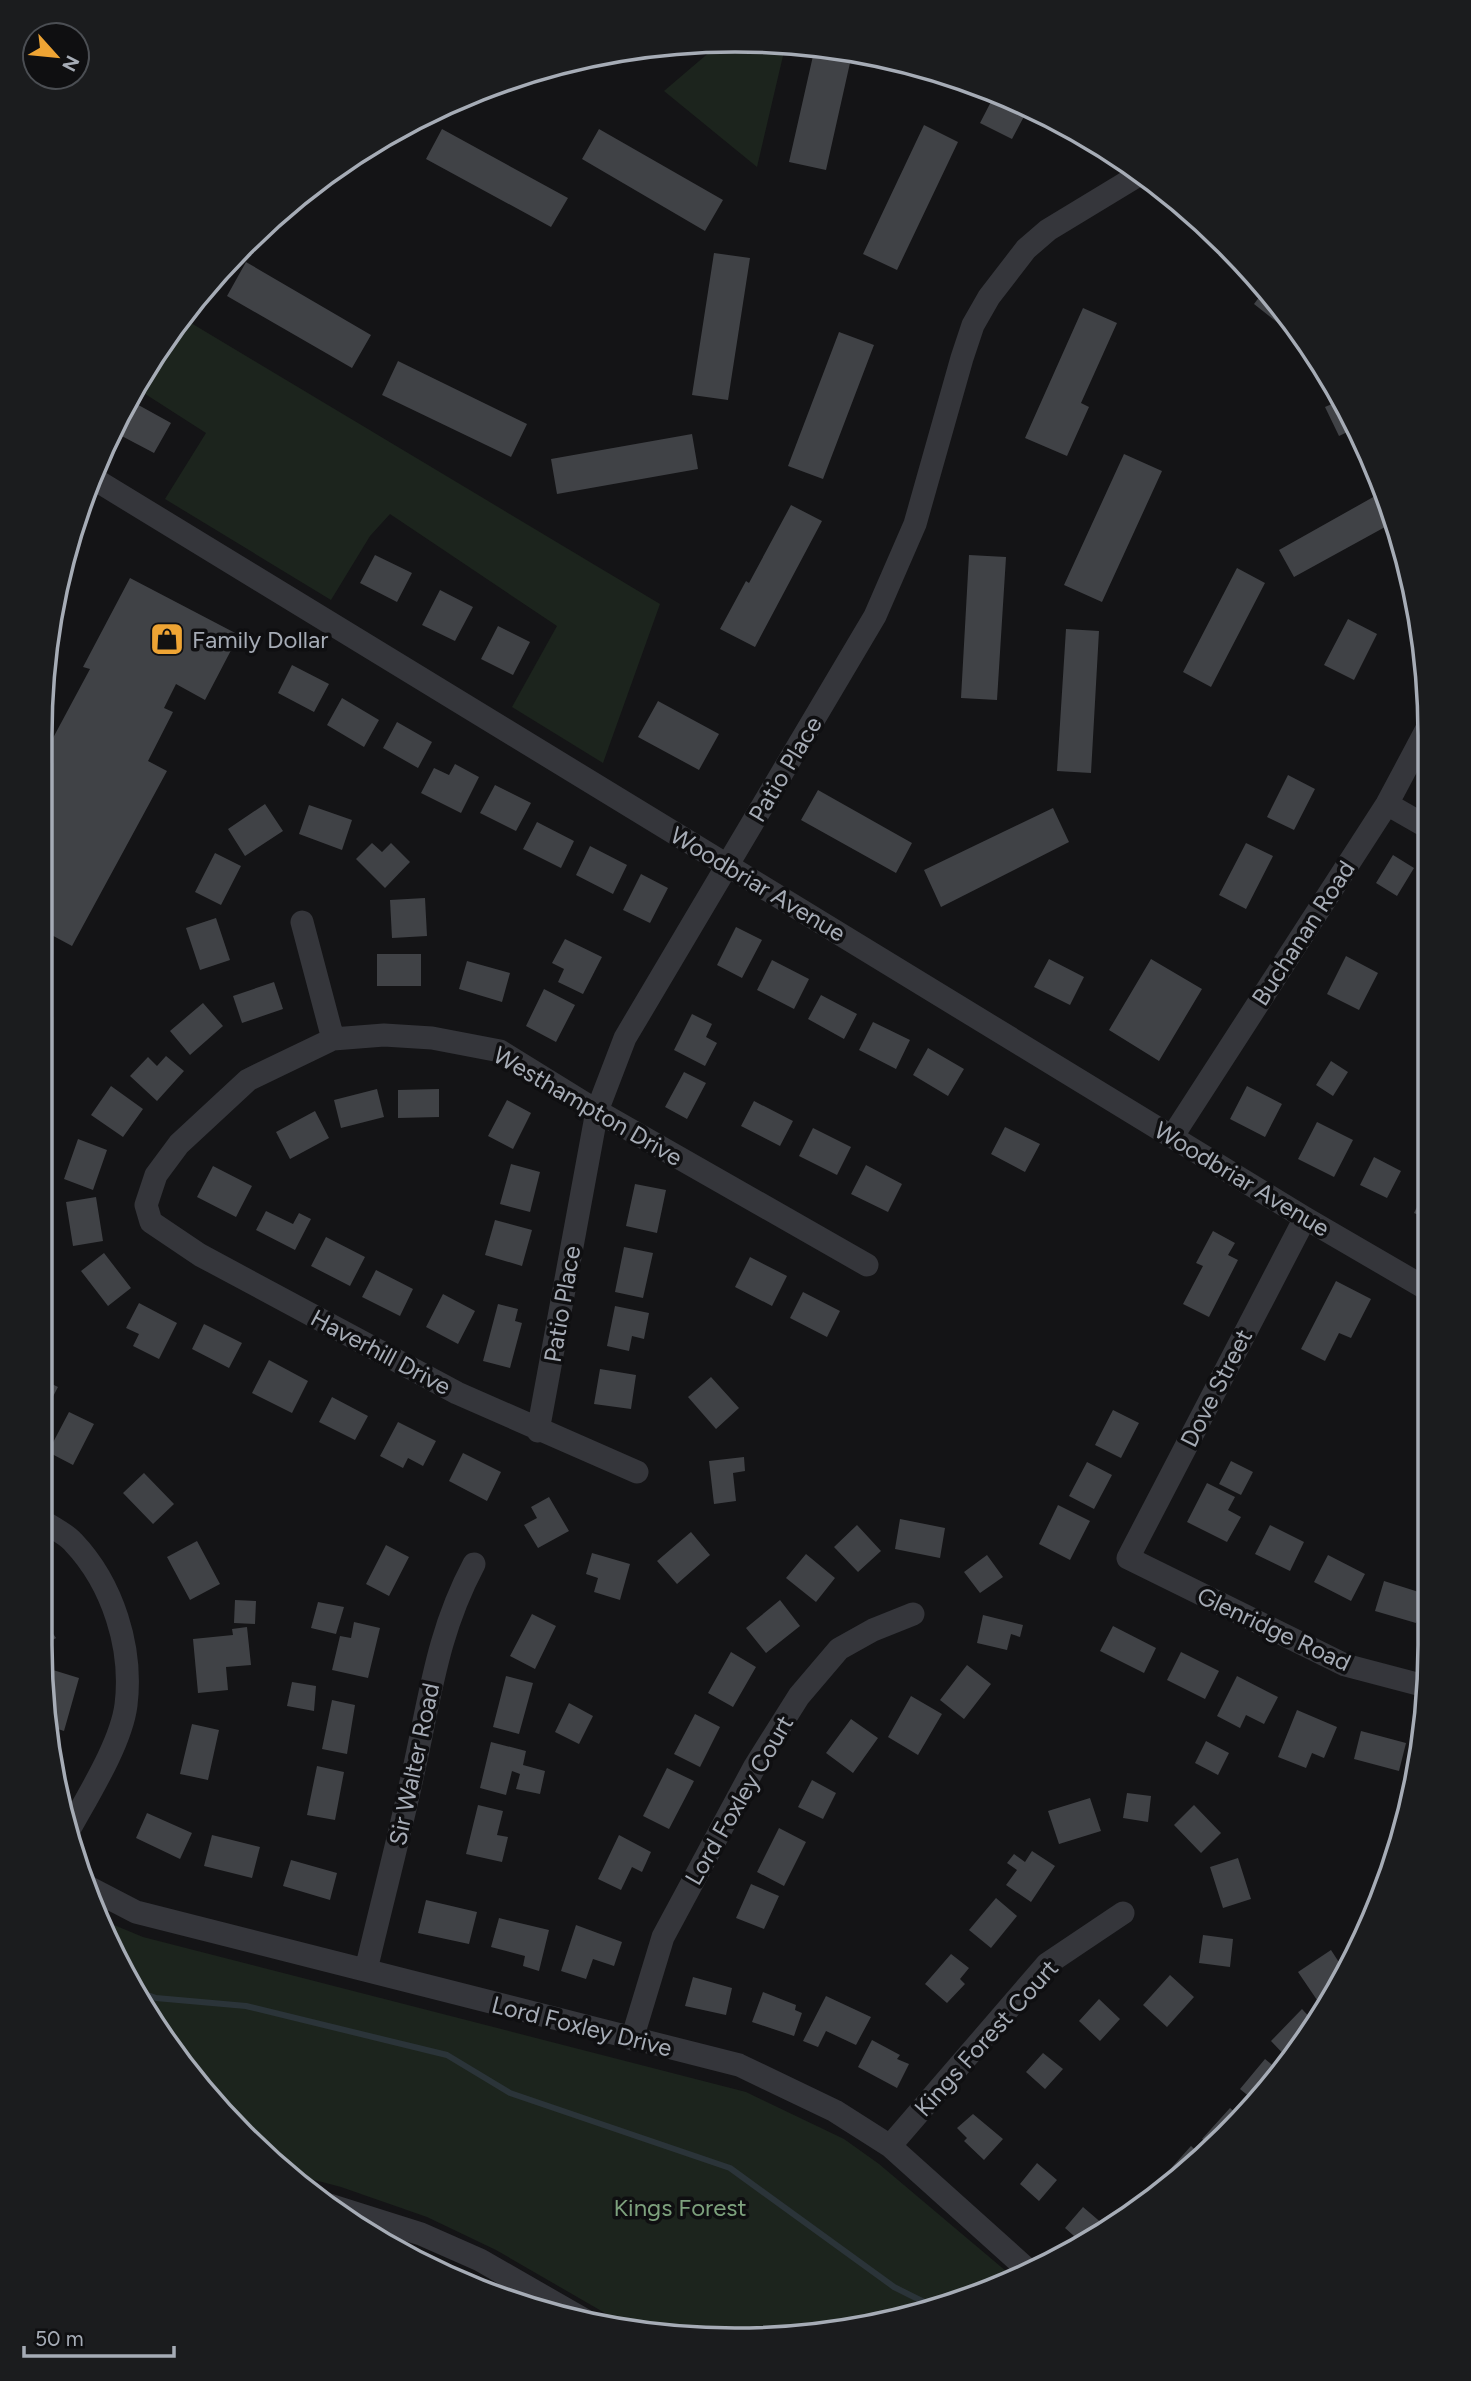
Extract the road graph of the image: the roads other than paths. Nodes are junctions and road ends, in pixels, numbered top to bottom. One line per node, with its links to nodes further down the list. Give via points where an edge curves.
1 (1131, 180): 6 (street, Patio Place, via 1048,229 1026,249 989,297 973,325 915,524 875,616)
2 (101, 483): 6 (street, Woodbriar Avenue)
3 (1418, 746): 4 (street, Buchanan Road)
4 (1387, 804): 5 (street); 10 (street, Buchanan Road)
5 (1418, 822)
6 (726, 866): 9 (street, Patio Place, via 639,1010); 10 (street, Woodbriar Avenue)
7 (302, 922): 8 (street)
8 (333, 1039): 9 (street, Westhampton Drive, via 432,1038 500,1051); 11 (street, Westhampton Drive, via 248,1080 210,1113 179,1143 156,1175)
9 (597, 1111): 13 (street, Westhampton Drive); 15 (street, Patio Place)
10 (1172, 1137): 12 (street, Woodbriar Avenue)
11 (146, 1205): 15 (street, Haverhill Drive, via 151,1222 200,1255 457,1393)
12 (1305, 1218): 14 (street, Woodbriar Avenue); 18 (street, Dove Street)
13 (866, 1265)
14 (1418, 1284)
15 (538, 1431): 16 (street, Haverhill Drive)
16 (637, 1472)
17 (52, 1527): 22 (street, via 72,1541 111,1597 126,1651 126,1707 105,1765)
18 (1128, 1558): 21 (street, Glenridge Road, via 1345,1665)
19 (474, 1564): 25 (street, Sir Walter Road, via 453,1604 436,1663)
20 (913, 1614): 26 (street, Lord Foxley Court, via 839,1650 799,1696 755,1766 663,1937)
21 (1417, 1684)
22 (75, 1819)
23 (99, 1893): 25 (street, Lord Foxley Drive, via 136,1912)
24 (1123, 1913): 27 (street, Kings Forest Court, via 1047,1964)
25 (366, 1970): 26 (street, Lord Foxley Drive)
26 (632, 2039): 27 (street, Lord Foxley Drive, via 739,2066 835,2110)
27 (890, 2146): 29 (street, Lord Foxley Drive)
28 (358, 2214): 30 (street, via 421,2234 480,2260)
29 (1023, 2265)
30 (558, 2305)

